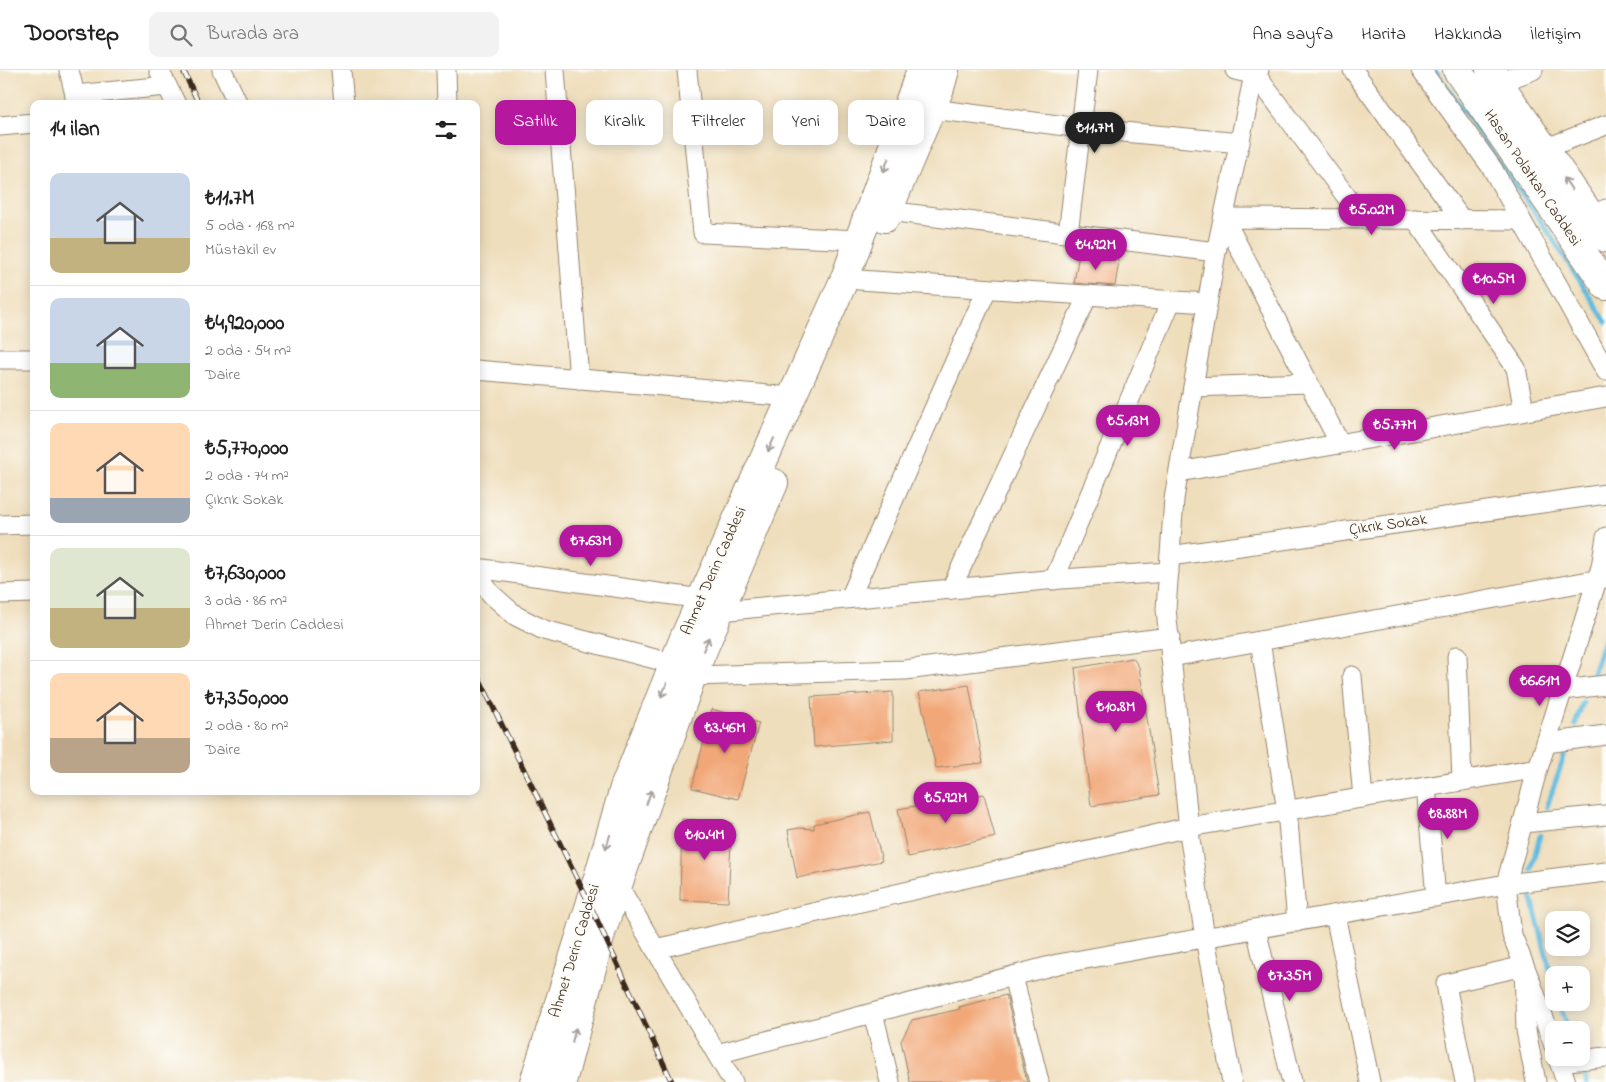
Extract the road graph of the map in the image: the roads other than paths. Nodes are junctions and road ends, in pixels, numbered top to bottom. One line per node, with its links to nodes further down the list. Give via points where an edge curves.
1 (69, 70): 18 (street)
2 (222, 70): 20 (street)
3 (341, 70): 21 (street)
4 (446, 70): 22 (street)
5 (555, 70): 51 (street)
6 (687, 70): 39 (street, via 703,233)
7 (921, 70): 39 (main road, Ahmet Derin Caddesi, one-way to 39)
8 (945, 70): 23 (main road, Ahmet Derin Caddesi)
9 (1088, 70): 27 (street)
10 (1235, 70): 15 (street)
11 (1353, 70): 35 (street)
12 (1421, 70): 36 (street, via 1492,168)
13 (1457, 70): 42 (main road, Hasan Polatkan Caddesi)
14 (1533, 70): 16 (street)
15 (1258, 72): 28 (street, via 1253,80); 33 (street)
16 (1494, 76): 29 (main road, Hasan Polatkan Caddesi)
17 (163, 78): 18 (street); 19 (street)
18 (75, 99)
19 (174, 100)
20 (236, 100)
21 (344, 100)
22 (447, 100)
23 (932, 109): 27 (street); 30 (main road, Ahmet Derin Caddesi)
24 (30, 123): 26 (street)
25 (1606, 125): 29 (street)
26 (0, 126)
27 (1081, 128): 28 (street); 37 (street)
28 (1240, 143): 32 (street)
29 (1544, 149): 31 (main road, Hasan Polatkan Caddesi, one-way to 29)
30 (888, 211): 37 (street); 41 (main road, Ahmet Derin Caddesi)
31 (1598, 212): 38 (main road, Hasan Polatkan Caddesi)
32 (1224, 218): 33 (street); 40 (street); 52 (street)
33 (1363, 219): 34 (street)
34 (1415, 219): 35 (street); 56 (street, via 1516,368)
35 (1462, 220): 36 (street)
36 (1521, 220): 50 (street)
37 (1068, 234): 40 (street)
38 (1606, 238)
39 (859, 240): 54 (main road, Ahmet Derin Caddesi)
40 (1216, 252): 46 (street)
41 (859, 280): 43 (street); 72 (main road, Ahmet Derin Caddesi)
42 (1606, 286)
43 (987, 289): 44 (street); 71 (street)
44 (1088, 295): 45 (street); 68 (street)
45 (1171, 301): 46 (street); 67 (street)
46 (1207, 303): 53 (street)
47 (0, 359): 48 (street)
48 (30, 359)
49 (480, 370): 51 (street)
50 (1606, 372)
51 (579, 379): 54 (street)
52 (1308, 383): 53 (street); 57 (street)
53 (1193, 387): 58 (street)
54 (792, 397): 72 (main road, Ahmet Derin Caddesi, one-way to 72)
55 (1606, 397): 56 (street)
56 (1524, 411): 57 (street)
57 (1340, 444): 58 (street)
58 (1178, 472): 63 (street)
59 (1606, 494): 63 (street, Çıkrık Sokak)
60 (30, 524): 61 (street)
61 (0, 525)
62 (1606, 537): 66 (street)
63 (1169, 564): 67 (street, Çıkrık Sokak); 73 (street, via 1166,609)
64 (480, 569): 72 (street, Çıkrık Sokak)
65 (480, 579): 77 (street, via 516,616 544,630)
66 (1601, 579): 74 (street); 80 (street)
67 (1054, 580): 68 (street, Çıkrık Sokak)
68 (951, 589): 71 (street, Çıkrık Sokak)
69 (30, 593): 70 (street)
70 (0, 594)
71 (850, 598): 72 (street, Çıkrık Sokak)
72 (711, 605): 77 (main road, Ahmet Derin Caddesi)
73 (1170, 637): 76 (street); 77 (street, via 905,670)
74 (1260, 641): 76 (street); 87 (street)
75 (1457, 656): 84 (street)
76 (1171, 657): 90 (street)
77 (683, 670): 93 (main road, Ahmet Derin Caddesi, one-way to 77); 108 (main road, Ahmet Derin Caddesi, one-way to 108, via 624,788)
78 (1352, 676): 86 (street)
79 (1606, 685): 80 (street)
80 (1562, 690): 82 (street)
81 (1606, 735): 82 (street)
82 (1546, 743): 83 (street)
83 (1538, 768): 84 (street); 89 (street)
84 (1462, 781): 85 (street)
85 (1426, 787): 86 (street); 94 (street)
86 (1362, 798): 87 (street)
87 (1287, 810): 90 (street); 96 (street)
88 (1606, 815): 89 (street)
89 (1523, 823): 92 (street)
90 (1189, 827): 98 (street); 99 (street)
91 (1606, 872): 92 (street)
92 (1506, 884): 94 (street); 100 (street, via 1512,935)
93 (618, 885): 99 (street); 109 (main road, Ahmet Derin Caddesi, one-way to 93, via 602,930)
94 (1436, 896): 95 (street)
95 (1334, 915): 96 (street); 115 (street)
96 (1297, 922): 97 (street)
97 (1256, 929): 98 (street); 114 (street)
98 (1205, 938): 101 (street, via 1058,964); 113 (street)
99 (655, 949): 104 (street)
100 (1524, 966): 103 (street); 116 (street, via 1446,984); 117 (street, via 1526,1030)
101 (1013, 976): 102 (street); 112 (street)
102 (873, 1013): 104 (street); 111 (street)
103 (1545, 1023)
104 (717, 1054): 110 (street)
105 (1590, 1056): 106 (street)
106 (1606, 1057)
107 (1561, 1066): 118 (street)
108 (534, 1082)
109 (562, 1082)
110 (733, 1082)
111 (890, 1082)
112 (1040, 1082)
113 (1232, 1082)
114 (1292, 1082)
115 (1370, 1082)
116 (1465, 1082)
117 (1536, 1082)
118 (1566, 1082)

